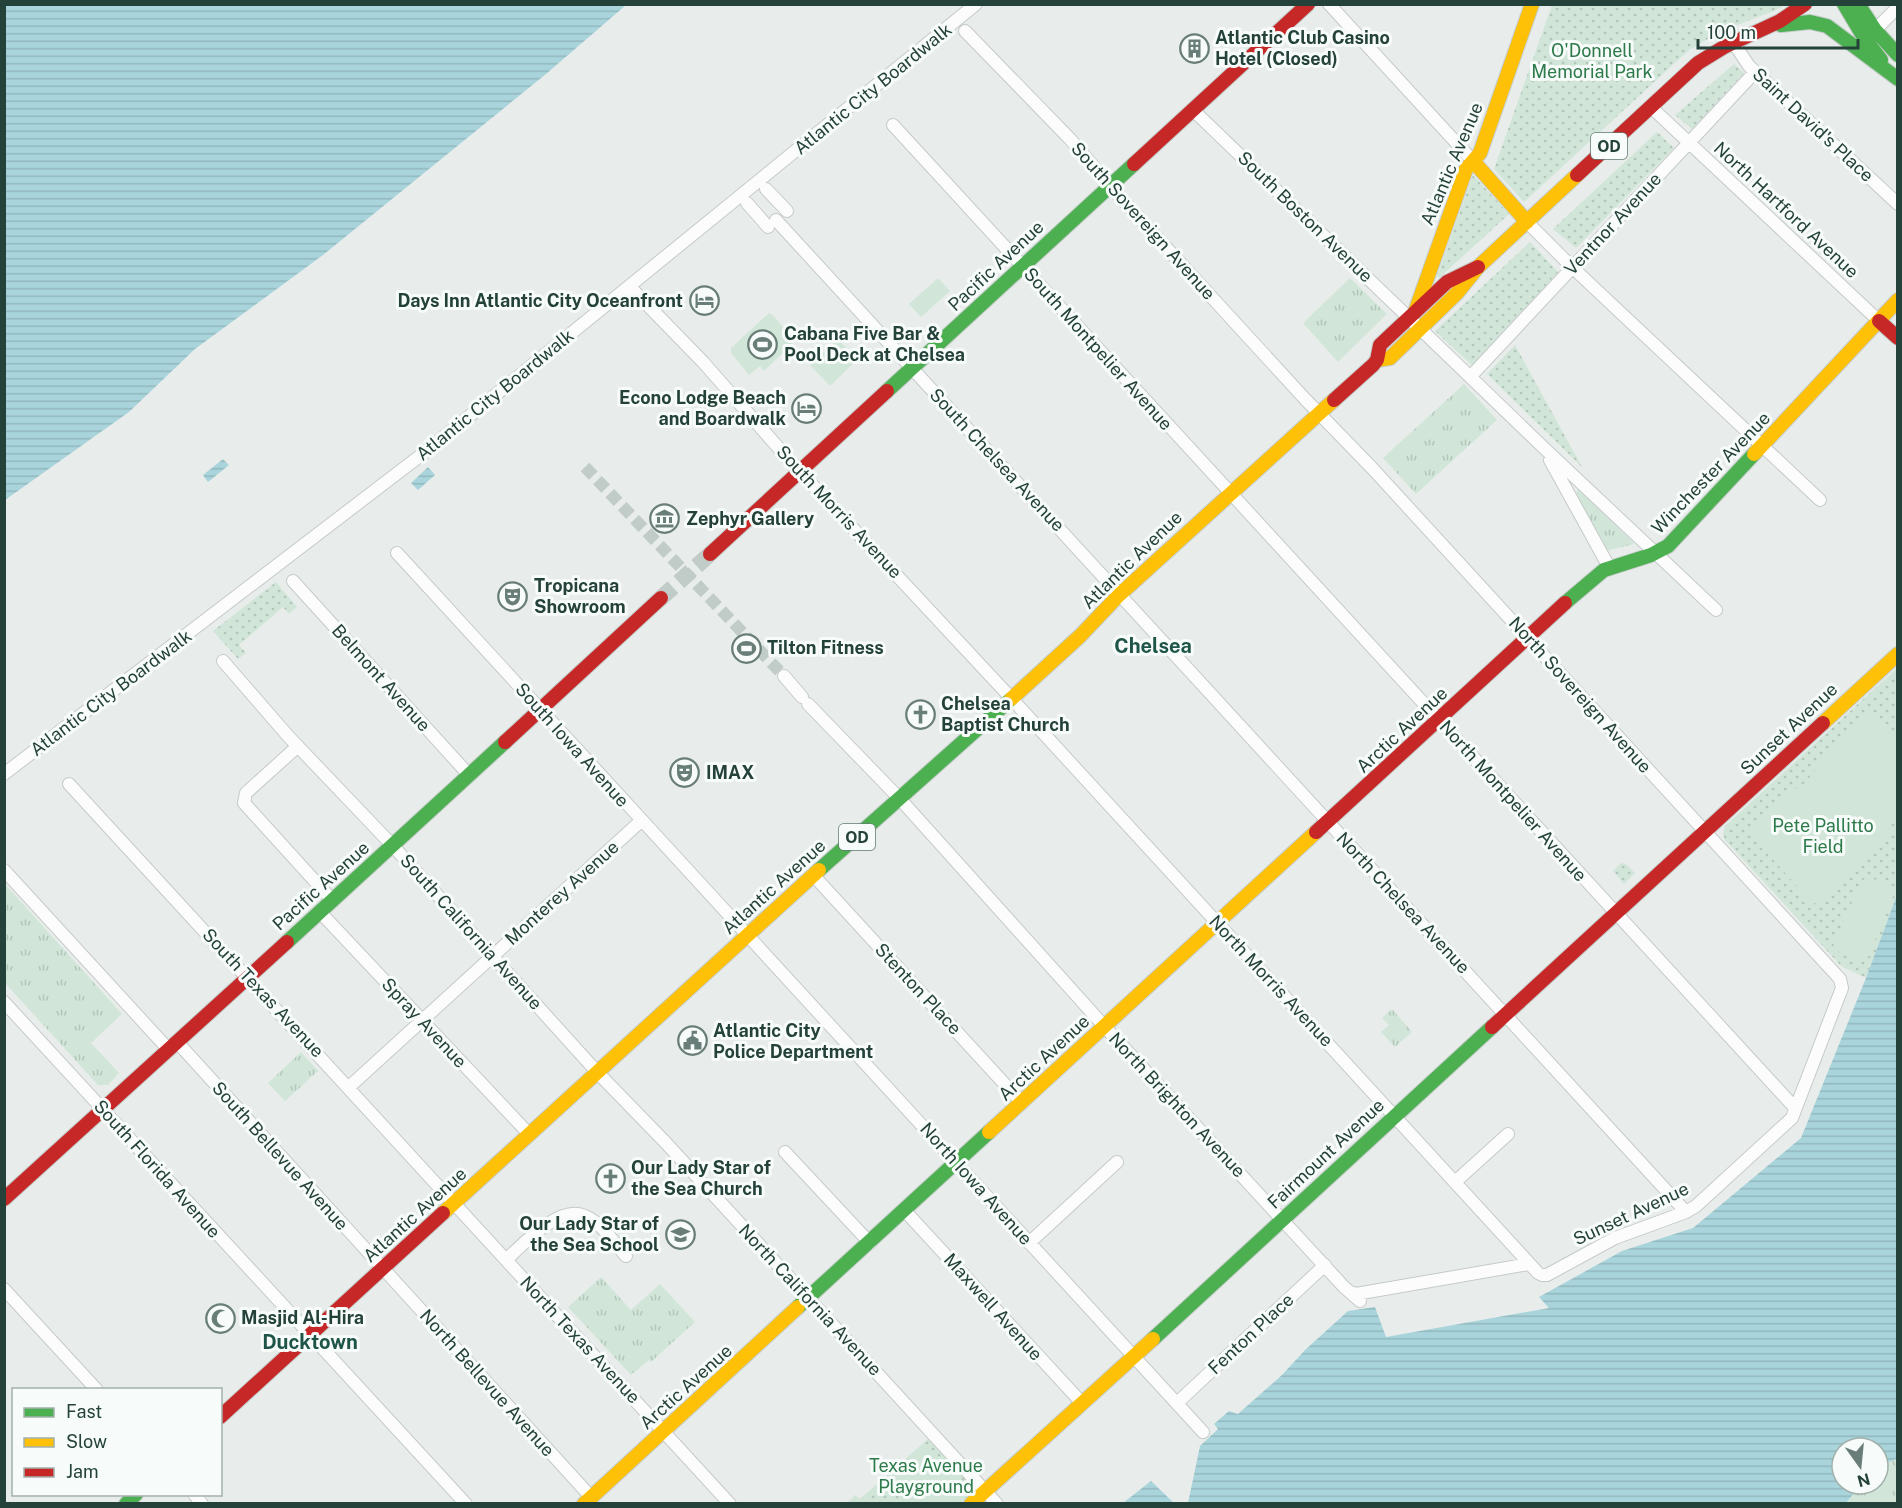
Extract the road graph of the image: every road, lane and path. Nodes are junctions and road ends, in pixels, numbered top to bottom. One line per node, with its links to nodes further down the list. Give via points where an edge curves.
1 (976, 4): 29 (street, Atlantic City Boardwalk)
2 (1308, 4): 17 (main road, Pacific Avenue)
3 (1329, 4): 20 (street)
4 (1532, 4): 20 (main road, Atlantic Avenue, via 1480,153)
5 (1805, 4): 9 (main road, OD)
6 (1844, 4): 15 (main road)
7 (1858, 4): 10 (main road)
8 (1898, 7): 10 (street)
9 (1768, 27): 12 (main road, OD); 15 (main road, via 1821,22 1838,30)
10 (1875, 30): 13 (main road)
11 (965, 31): 21 (street, South Sovereign Avenue)
12 (1733, 42): 14 (street, Saint David's Place); 16 (main road, OD, via 1706,57)
13 (1898, 55)
14 (1755, 72): 19 (street, Ventnor Avenue); 24 (street, Saint David's Place)
15 (1894, 75)
16 (1651, 107): 19 (street, North Hartford Avenue); 26 (main road, OD)
17 (1193, 110): 21 (main road, Pacific Avenue); 31 (street, South Boston Avenue)
18 (893, 125): 27 (street, South Montpelier Avenue)
19 (1688, 144): 28 (street, Ventnor Avenue); 32 (street, North Hartford Avenue)
20 (1473, 161): 26 (main road); 31 (main road, Atlantic Avenue, via 1466,169)
21 (1111, 185): 27 (main road, Pacific Avenue); 36 (street, South Sovereign Avenue)
22 (766, 189): 25 (street)
23 (747, 203): 34 (street, South Chelsea Avenue, via 863,313)
24 (1898, 204)
25 (787, 211)
26 (1527, 222): 28 (street); 31 (main road, OD, via 1478,267 1457,293)
27 (1022, 266): 34 (main road, Pacific Avenue); 40 (street, South Montpelier Avenue)
28 (1573, 268): 35 (street, Ventnor Avenue); 37 (street)
29 (629, 286): 39 (street, South Morris Avenue); 58 (street, Atlantic City Boardwalk, via 429,448)
30 (1898, 300): 32 (main road, Winchester Avenue)
31 (1416, 321): 35 (street, South Boston Avenue); 36 (main road, Atlantic Avenue / OD, via 1390,358 1377,360)
32 (1879, 321): 33 (main road, North Hartford Avenue); 37 (main road, Winchester Avenue)
33 (1898, 338)
34 (912, 369): 39 (main road, Pacific Avenue); 47 (street, South Chelsea Avenue)
35 (1471, 376): 38 (street, South Boston Avenue)
36 (1319, 412): 40 (main road, Atlantic Avenue / OD); 50 (street, North Sovereign Avenue)
37 (1763, 445): 41 (street); 44 (main road, Winchester Avenue)
38 (1544, 448): 44 (street, South Boston Avenue); 45 (street)
39 (800, 471): 43 (main road, Pacific Avenue); 54 (street, South Morris Avenue)
40 (1231, 493): 47 (main road, Atlantic Avenue / OD); 56 (street, North Montpelier Avenue)
41 (1820, 500)
42 (397, 553): 55 (street, South Iowa Avenue)
43 (710, 554)
44 (1656, 554): 45 (main road, Winchester Avenue); 49 (street, South Boston Avenue)
45 (1609, 567): 50 (main road, Winchester Avenue)
46 (293, 581): 59 (street, Belmont Avenue)
47 (1119, 595): 54 (main road, Atlantic Avenue / OD); 63 (street, North Chelsea Avenue)
48 (661, 598): 55 (main road, Pacific Avenue)
49 (1716, 610)
50 (1528, 638): 56 (main road, Arctic Avenue); 64 (street, North Sovereign Avenue)
51 (1898, 654): 64 (main road, Sunset Avenue)
52 (223, 661): 57 (street, South California Avenue)
53 (784, 676): 61 (street, North Brighton Avenue)
54 (1012, 699): 61 (main road, Atlantic Avenue / OD); 71 (street, North Morris Avenue)
55 (540, 710): 59 (main road, Pacific Avenue); 62 (street, South Iowa Avenue)
56 (1439, 720): 63 (main road, Arctic Avenue); 70 (street, North Montpelier Avenue)
57 (298, 746): 65 (street, South California Avenue); 68 (street, via 246,793 244,803)
58 (4, 774)
59 (469, 776): 65 (main road, Pacific Avenue)
60 (69, 784): 74 (street, South Texas Avenue)
61 (900, 799): 67 (main road, Atlantic Avenue / OD); 79 (street, North Brighton Avenue)
62 (642, 820): 72 (street, South Iowa Avenue); 73 (street, Monterey Avenue)
63 (1328, 821): 71 (main road, Arctic Avenue); 77 (street, North Chelsea Avenue)
64 (1704, 831): 70 (main road, Fairmount Avenue); 75 (street, North Sovereign Avenue)
65 (393, 846): 68 (main road, Pacific Avenue); 73 (street, South California Avenue)
66 (4, 870): 80 (street, South Bellevue Avenue)
67 (814, 876): 72 (main road, Atlantic Avenue / OD); 83 (street, Stenton Place)
68 (332, 900): 69 (main road, Pacific Avenue)
69 (320, 912): 74 (main road, Pacific Avenue); 78 (street, Spray Avenue)
70 (1615, 912): 77 (main road, Fairmount Avenue); 84 (street, North Montpelier Avenue)
71 (1217, 924): 79 (main road, Arctic Avenue); 86 (street, North Morris Avenue)
72 (748, 935): 81 (main road, Atlantic Avenue / OD); 91 (street, North Iowa Avenue)
73 (493, 955): 78 (street, Monterey Avenue); 81 (street, South California Avenue)
74 (248, 977): 80 (main road, Pacific Avenue); 82 (street, South Texas Avenue)
75 (1840, 978): 84 (street, Sunset Avenue, via 1842,987)
76 (4, 1002): 85 (street, South Florida Avenue)
77 (1505, 1014): 86 (main road, Fairmount Avenue); 96 (street, North Chelsea Avenue)
78 (422, 1020): 82 (street, Monterey Avenue); 87 (street, Spray Avenue)
79 (1104, 1026): 83 (main road, Arctic Avenue); 97 (street, North Brighton Avenue)
80 (174, 1047): 85 (main road, Pacific Avenue); 104 (street, South Bellevue Avenue)
81 (597, 1072): 87 (main road, Atlantic Avenue / OD); 107 (street, North California Avenue)
82 (350, 1087): 94 (street, South Texas Avenue)
83 (1022, 1103): 91 (main road, Arctic Avenue)
84 (1795, 1108): 96 (street, Sunset Avenue, via 1787,1124)
85 (104, 1110): 93 (main road, Pacific Avenue); 109 (street, South Florida Avenue)
86 (1395, 1115): 92 (street, North Morris Avenue); 97 (main road, Fairmount Avenue)
87 (529, 1134): 94 (main road, Atlantic Avenue / OD)
88 (1508, 1134): 92 (street)
89 (785, 1152): 98 (street)
90 (1117, 1162): 99 (street)
91 (957, 1163): 95 (main road, Arctic Avenue); 99 (street, North Iowa Avenue)
92 (1455, 1182): 102 (street, North Morris Avenue)
93 (4, 1199)
94 (455, 1203): 101 (street, North Texas Avenue); 104 (main road, Atlantic Avenue / OD)
95 (905, 1211): 98 (main road, Arctic Avenue); 112 (street, Maxwell Avenue)
96 (1686, 1212): 102 (street, Sunset Avenue, via 1615,1238 1547,1275)
97 (1282, 1218): 103 (street, North Brighton Avenue); 110 (main road, Fairmount Avenue)
98 (870, 1243): 107 (main road, Arctic Avenue)
99 (1029, 1243): 110 (street, North Iowa Avenue)
100 (626, 1256): 101 (street, via 593,1221 578,1213 549,1222)
101 (506, 1260): 115 (street, North Texas Avenue)
102 (1529, 1264): 106 (street, Sunset Avenue)
103 (1325, 1265): 106 (street, North Brighton Avenue); 113 (street, Fenton Place)
104 (383, 1268): 109 (main road, Atlantic Avenue / OD); 118 (street, North Bellevue Avenue)
105 (4, 1289): 111 (street)
106 (1350, 1292): 108 (street, North Brighton Avenue)
107 (809, 1299): 115 (main road, Arctic Avenue); 117 (street, North California Avenue)
108 (1360, 1301)
109 (311, 1335): 114 (main road, Atlantic Avenue / OD); 119 (street, South Florida Avenue)
110 (1134, 1356): 112 (main road, Fairmount Avenue); 113 (street, North Iowa Avenue)
111 (96, 1388)
112 (1081, 1402): 117 (main road, Fairmount Avenue)
113 (1177, 1403): 116 (street, North Iowa Avenue)
114 (222, 1415)
115 (665, 1430): 118 (main road, Arctic Avenue); 120 (street, North Texas Avenue)
116 (1203, 1432)
117 (985, 1490): 121 (main road, Fairmount Avenue); 122 (street, North California Avenue)
118 (587, 1500)
119 (466, 1503)
120 (730, 1503)
121 (971, 1503)
122 (997, 1503)

